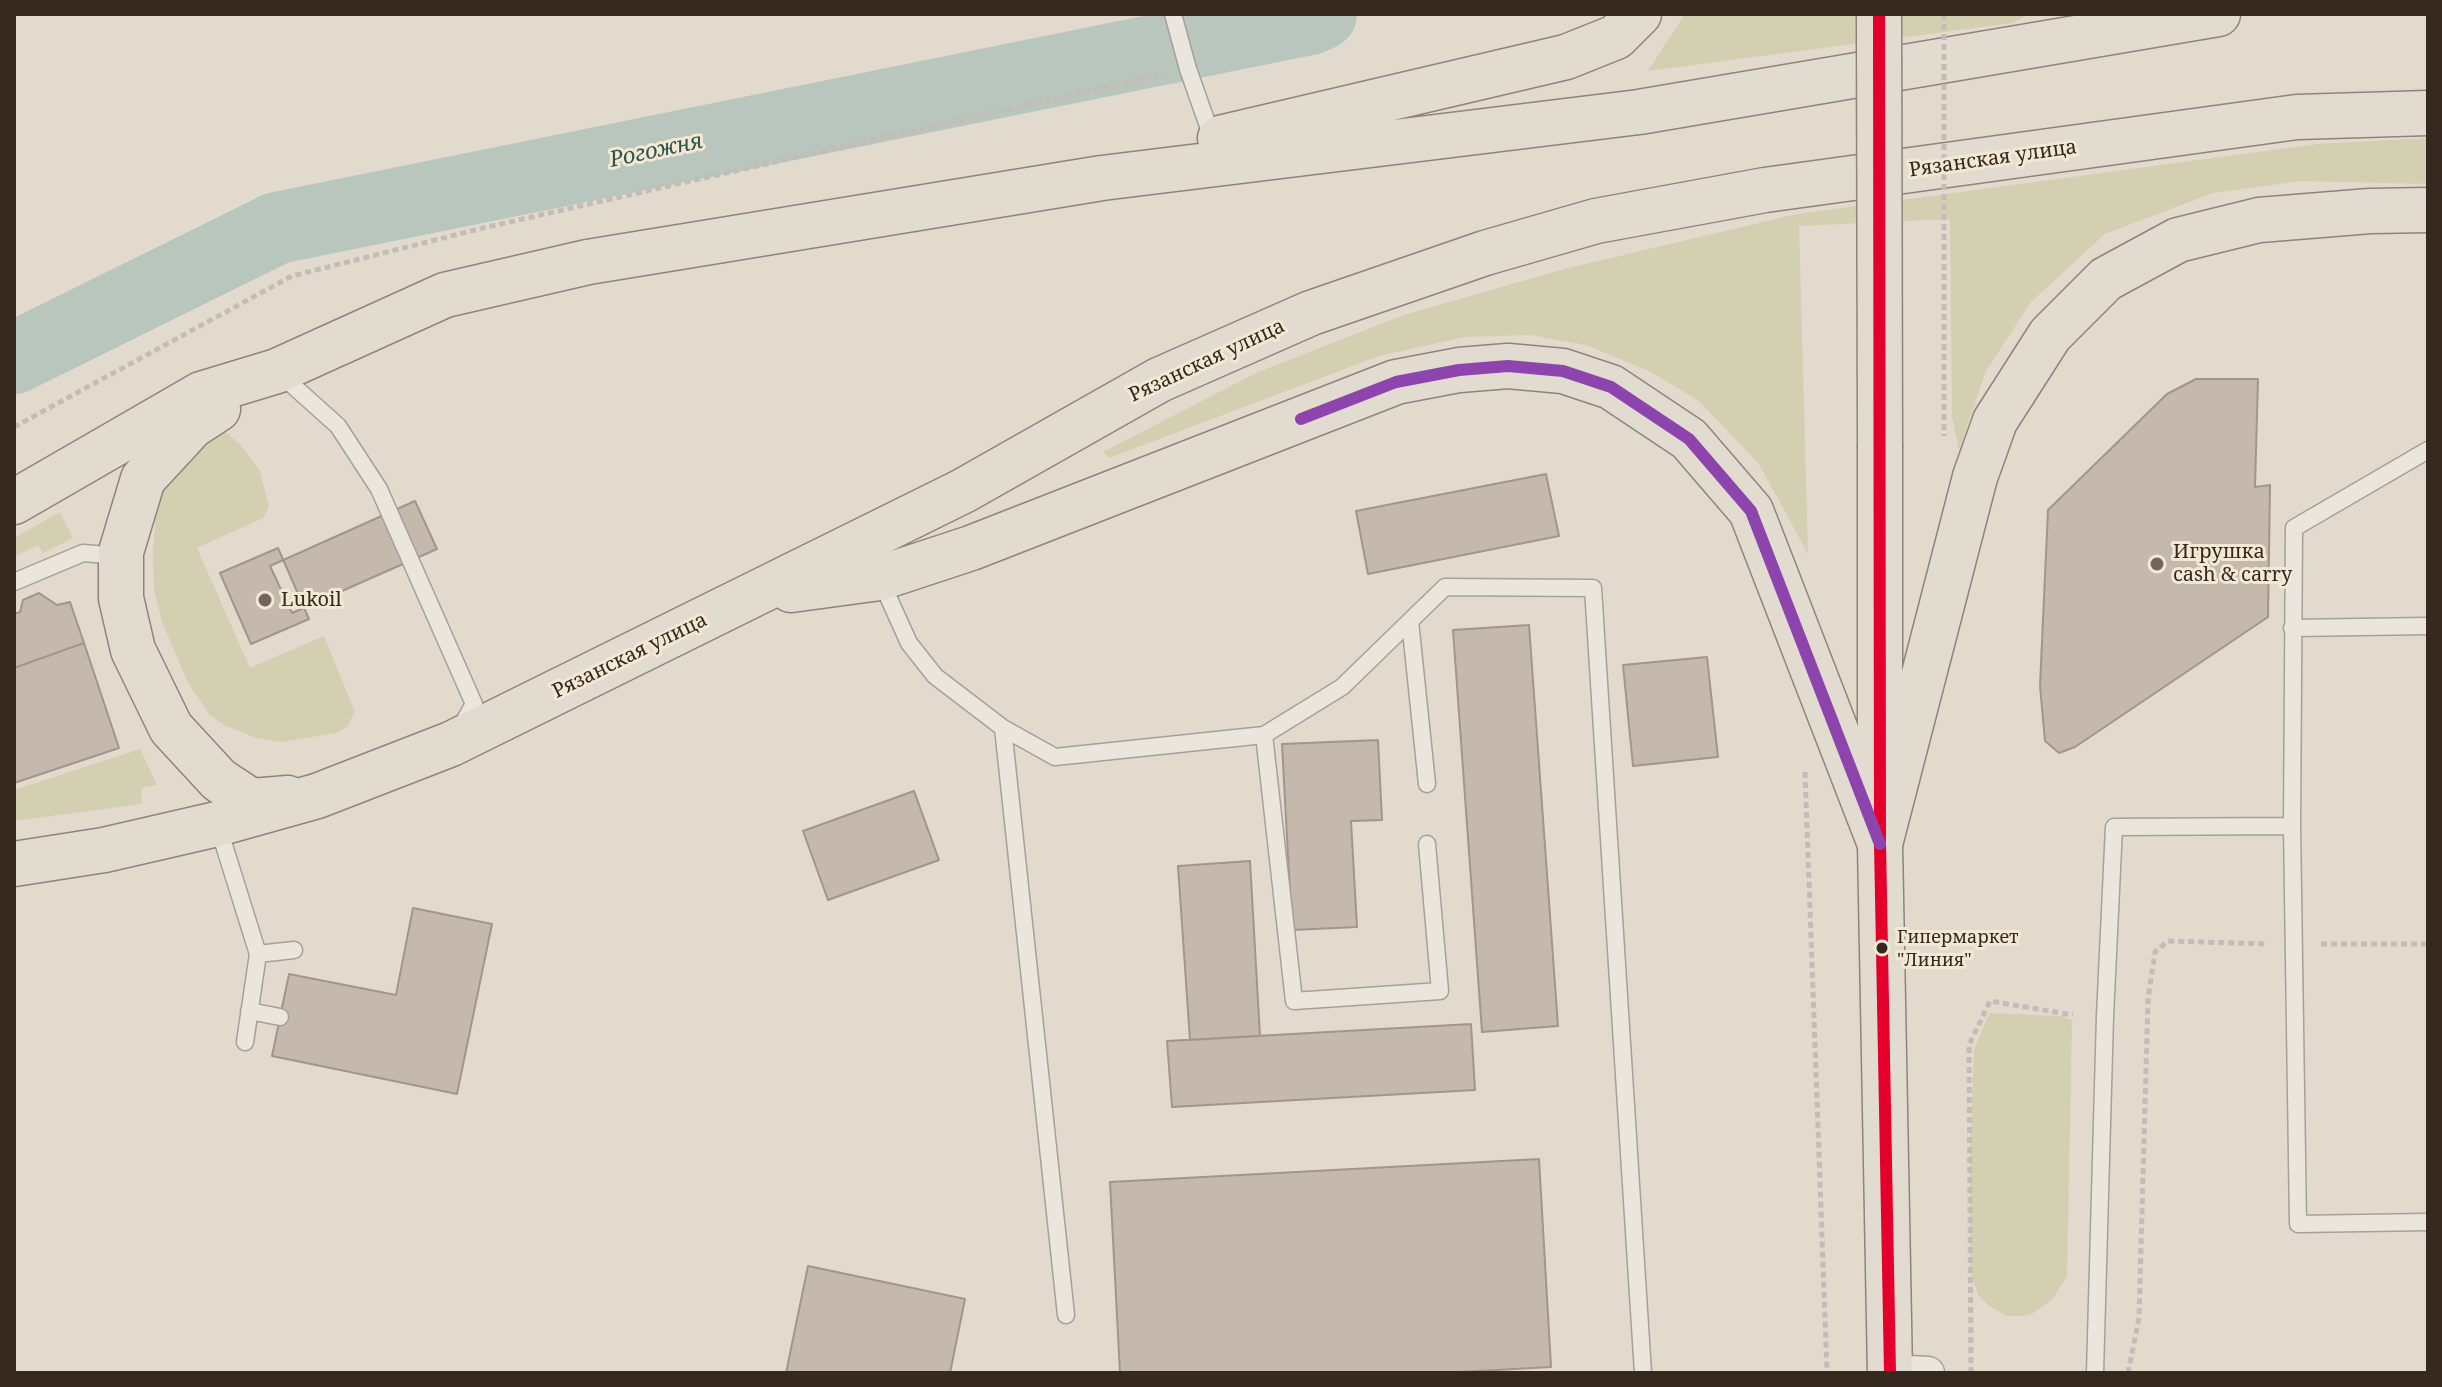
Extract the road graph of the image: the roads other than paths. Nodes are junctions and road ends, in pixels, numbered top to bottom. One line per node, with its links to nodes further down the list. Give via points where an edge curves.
1 (1639, 14): 6 (main road, via 1616,37 1566,57)
2 (1879, 14): 27 (main road, bridge)
3 (2218, 14): 7 (main road, via 1639,112)
4 (1174, 18): 6 (lane)
5 (2428, 113): 15 (main road, Рязанская улица, via 2297,117 1765,190 1596,221 1311,313 1159,380 963,491)
6 (1213, 140): 7 (main road)
7 (1102, 178): 9 (main road, via 588,262 445,295)
8 (2428, 210): 27 (main road, via 2259,220 2178,240 2106,279 2050,335 1995,421 1975,477)
9 (277, 371): 11 (main road, via 201,394); 12 (main road, via 192,426 143,479); 21 (lane, via 338,426 379,489 474,704)
10 (2428, 450): 18 (lane, via 2294,528)
11 (14, 502)
12 (121, 556): 14 (lane, via 83,553); 23 (main road, via 121,598 133,650 171,728 219,780 251,801)
13 (880, 578): 15 (main road); 19 (lane, via 909,643 935,676); 27 (main road, via 971,548 1396,382 1508,366 1563,371 1611,387 1689,439 1751,511)
14 (14, 582)
15 (757, 594): 21 (main road, Рязанская улица)
16 (1410, 621): 20 (lane, via 1342,687); 22 (lane); 37 (lane, via 1445,587 1593,588)
17 (2428, 626): 18 (lane)
18 (2292, 628): 25 (lane)
19 (1003, 728): 20 (lane, via 1055,757); 35 (lane)
20 (1264, 735): 26 (lane, via 1294,1001 1440,991)
21 (451, 744): 23 (main road, Рязанская улица)
22 (1427, 784)
23 (317, 796): 24 (main road, Рязанская улица)
24 (217, 824): 28 (main road, Рязанская улица); 30 (lane)
25 (2292, 826): 34 (lane, via 2298,1224); 38 (lane, via 2114,827)
26 (1427, 844)
27 (1880, 844): 36 (main road)
28 (14, 864)
29 (294, 950): 30 (lane)
30 (258, 954): 31 (lane)
31 (249, 1011): 32 (lane); 33 (lane)
32 (280, 1017)
33 (245, 1042)
34 (2428, 1222)
35 (1066, 1315)
36 (1903, 1372)
37 (1643, 1373)
38 (2095, 1373)

